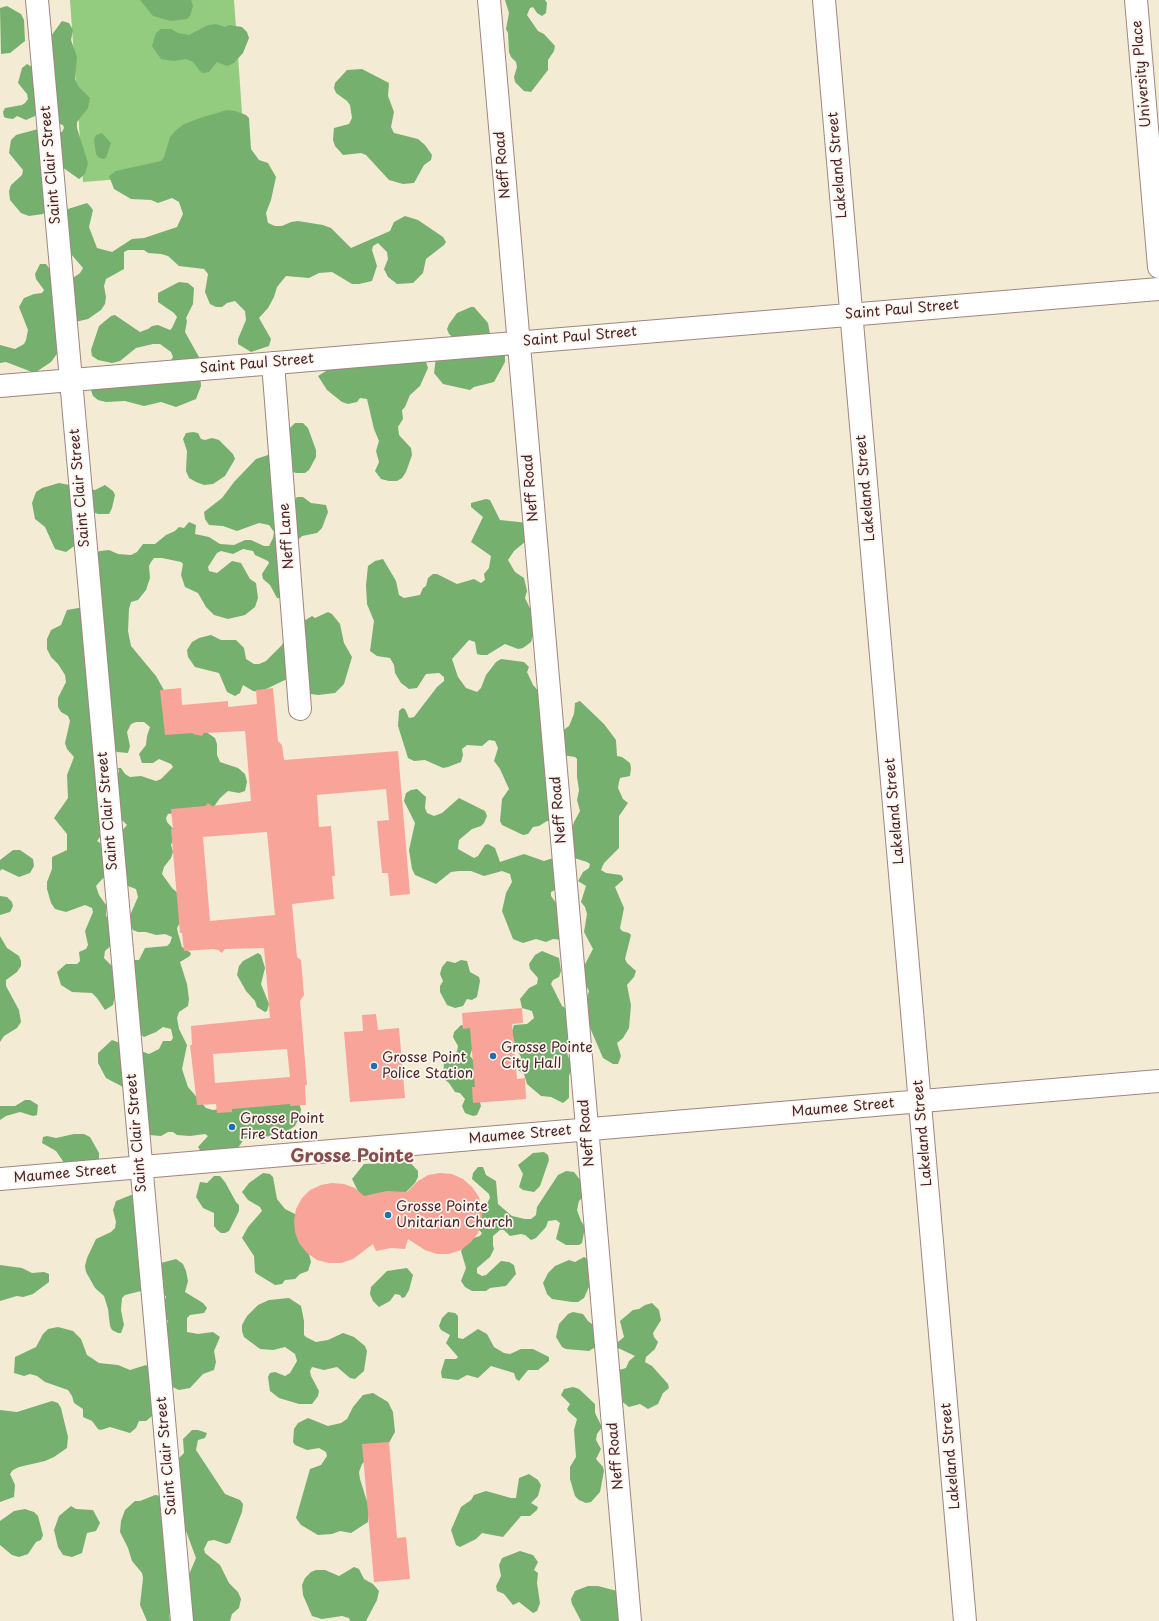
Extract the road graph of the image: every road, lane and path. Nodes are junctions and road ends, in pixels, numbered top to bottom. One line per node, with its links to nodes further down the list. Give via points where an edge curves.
1 (37, 0): 10 (street, Saint Clair Street)
2 (489, 0): 8 (street, Neff Road)
3 (824, 0): 7 (street, Lakeland Street)
4 (1136, 0): 5 (street, University Place)
5 (1159, 267)
6 (1159, 289): 7 (street, Saint Paul Street)
7 (851, 315): 8 (street, Saint Paul Street); 14 (street, Lakeland Street)
8 (519, 343): 9 (street, Saint Paul Street); 15 (street, Neff Road)
9 (273, 363): 10 (street, Saint Paul Street); 12 (street, Neff Lane)
10 (70, 380): 11 (street, Saint Paul Street); 16 (street, Saint Clair Street)
11 (0, 386)
12 (300, 709)
13 (1159, 1081): 14 (street, Maumee Street)
14 (920, 1101): 15 (street, Maumee Street); 20 (street, Lakeland Street)
15 (587, 1129): 16 (street, Maumee Street); 19 (street, Neff Road)
16 (140, 1167): 17 (street, Maumee Street); 18 (street, Saint Clair Street)
17 (0, 1179)
18 (182, 1621)
19 (630, 1621)
20 (965, 1621)

